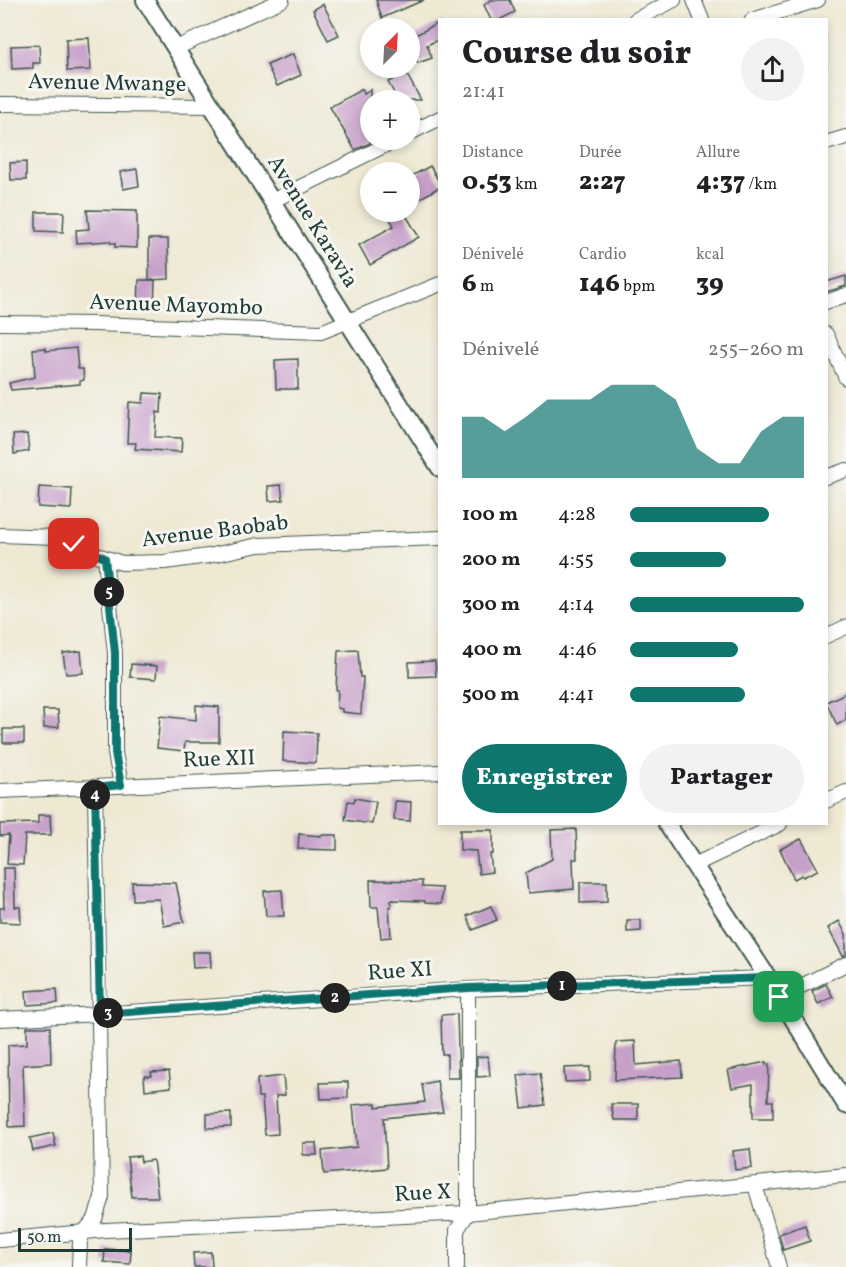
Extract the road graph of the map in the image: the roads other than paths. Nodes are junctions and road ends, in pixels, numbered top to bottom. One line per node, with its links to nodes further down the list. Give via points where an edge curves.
1 (145, 0): 9 (street, Avenue Karavia)
2 (282, 0): 9 (street)
3 (674, 0): 6 (street)
4 (694, 0): 7 (street)
5 (818, 0): 8 (street)
6 (639, 18)
7 (701, 18)
8 (759, 18)
9 (176, 48): 11 (street, Avenue Karavia)
10 (0, 104): 11 (street, Avenue Mwange)
11 (213, 106): 17 (street, Avenue Karavia)
12 (438, 122): 13 (street)
13 (420, 129)
14 (846, 137): 15 (street)
15 (828, 142)
16 (376, 150): 17 (street)
17 (272, 201): 22 (street, Avenue Karavia)
18 (438, 285): 22 (street, Avenue Mayombo)
19 (846, 295): 20 (street)
20 (828, 301)
21 (0, 323): 22 (street, Avenue Mayombo, via 321,333)
22 (348, 323): 25 (street, Avenue Karavia)
23 (828, 338): 24 (street)
24 (846, 378)
25 (437, 460)
26 (846, 470): 27 (street)
27 (828, 476)
28 (0, 535): 30 (street, Avenue Baobab, via 55,537)
29 (438, 538): 30 (street, Avenue Baobab, via 258,545 165,562 123,563)
30 (105, 558): 34 (street, via 115,653 115,753)
31 (846, 627): 32 (street)
32 (828, 635)
33 (438, 772): 34 (street, Rue XII)
34 (121, 785): 35 (street, Rue XII)
35 (95, 788): 36 (street, Rue XII); 46 (street)
36 (0, 791)
37 (846, 792): 38 (street)
38 (828, 800)
39 (668, 825): 41 (street)
40 (778, 825): 41 (street)
41 (694, 865): 43 (street)
42 (846, 964): 45 (street)
43 (768, 978): 44 (street, Rue XI); 45 (street)
44 (468, 988): 46 (street, Rue XI); 51 (street)
45 (779, 997): 48 (street)
46 (100, 1014): 47 (street, Rue XI); 52 (street, via 102,1197 95,1219)
47 (0, 1019)
48 (846, 1105)
49 (846, 1175): 50 (street, Rue X)
50 (755, 1185): 51 (street, Rue X); 56 (street)
51 (468, 1213): 52 (street, Rue X); 55 (street, via 457,1230)
52 (83, 1233): 53 (street, Rue X); 54 (street)
53 (0, 1240)
54 (79, 1267)
55 (457, 1267)
56 (779, 1267)

